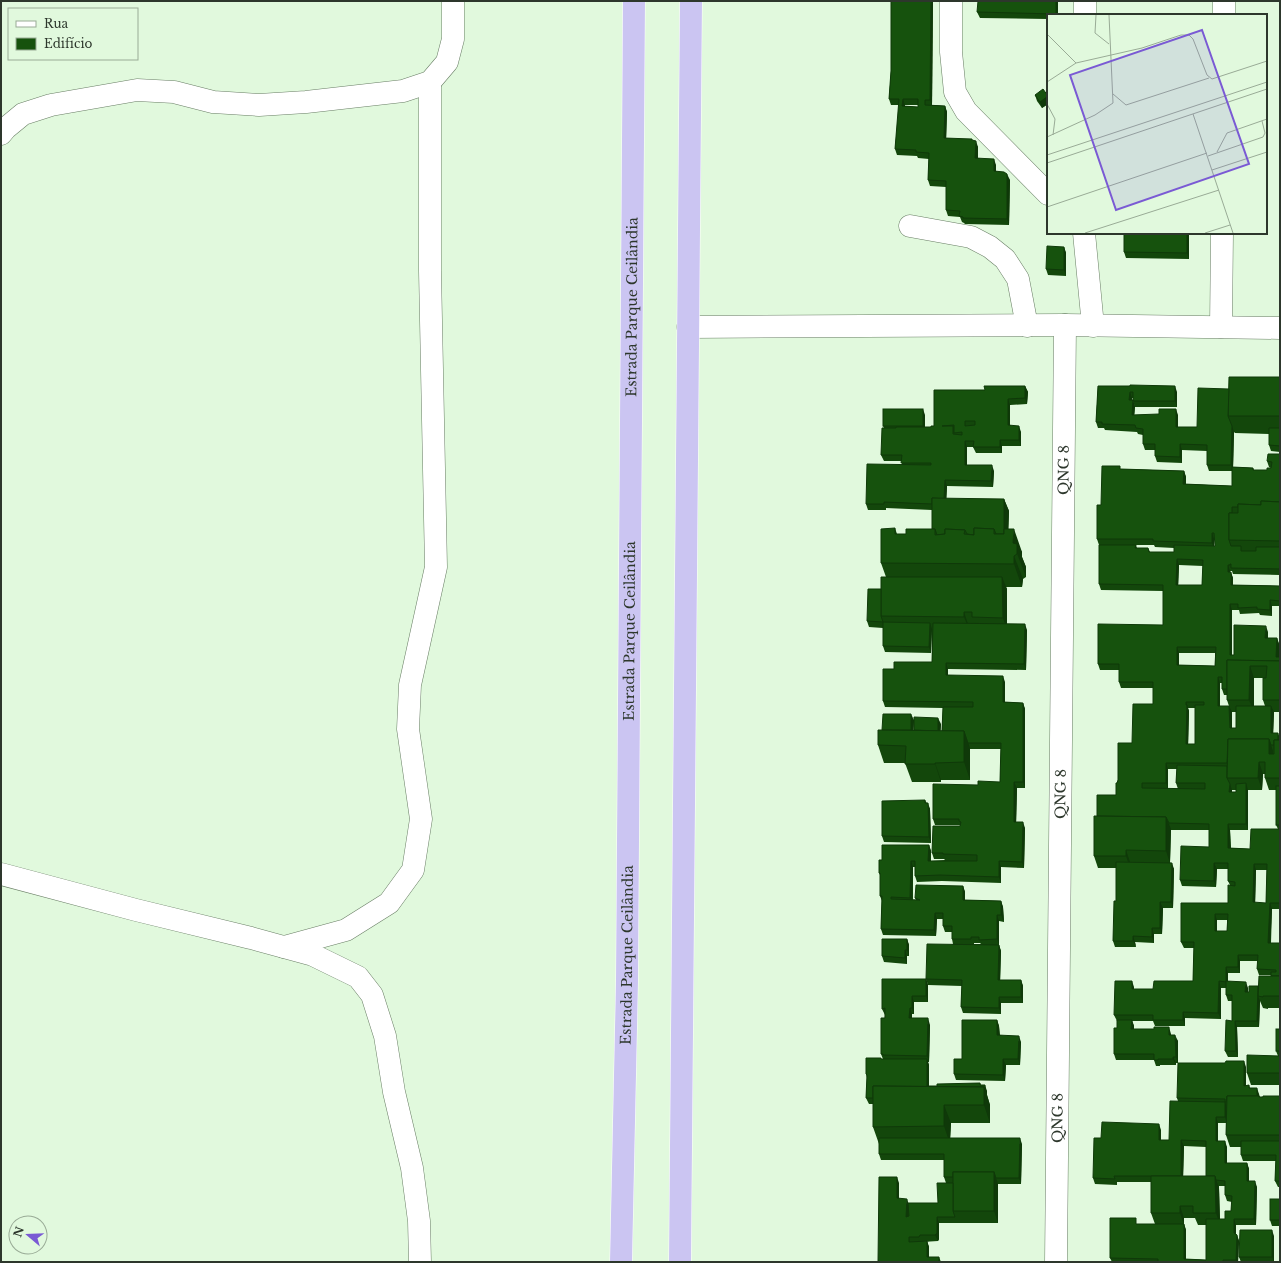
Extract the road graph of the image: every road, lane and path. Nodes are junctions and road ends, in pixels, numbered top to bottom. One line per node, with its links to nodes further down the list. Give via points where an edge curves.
1 (453, 1): 7 (street, via 453,39 447,62)
2 (634, 1): 22 (highway, Estrada Parque Ceilândia, via 627,981)
3 (691, 1): 16 (highway)
4 (951, 1): 9 (street, via 951,52 955,92 966,111)
5 (1085, 1): 6 (street)
6 (1085, 14)
7 (430, 82): 8 (street, via 403,91 259,105 213,102 174,92 137,90 51,106 23,114); 20 (street, via 430,279 436,567 410,685 408,729 421,819 413,870 389,903 346,930)
8 (1, 134)
9 (1047, 193)
10 (910, 226): 14 (street, via 972,237 1005,259 1018,279)
11 (1084, 234): 15 (street)
12 (1222, 234): 17 (street)
13 (1065, 325): 14 (street); 15 (street); 24 (street, QNG 8)
14 (1027, 326): 16 (street)
15 (1093, 326): 17 (street)
16 (688, 327): 23 (highway)
17 (1221, 328): 18 (street)
18 (1280, 328)
19 (1, 874): 20 (street)
20 (284, 947): 21 (street, via 313,955 358,976 372,995 385,1036 394,1092 412,1168 419,1221)
21 (420, 1262)
22 (621, 1262)
23 (680, 1262)
24 (1056, 1262)

